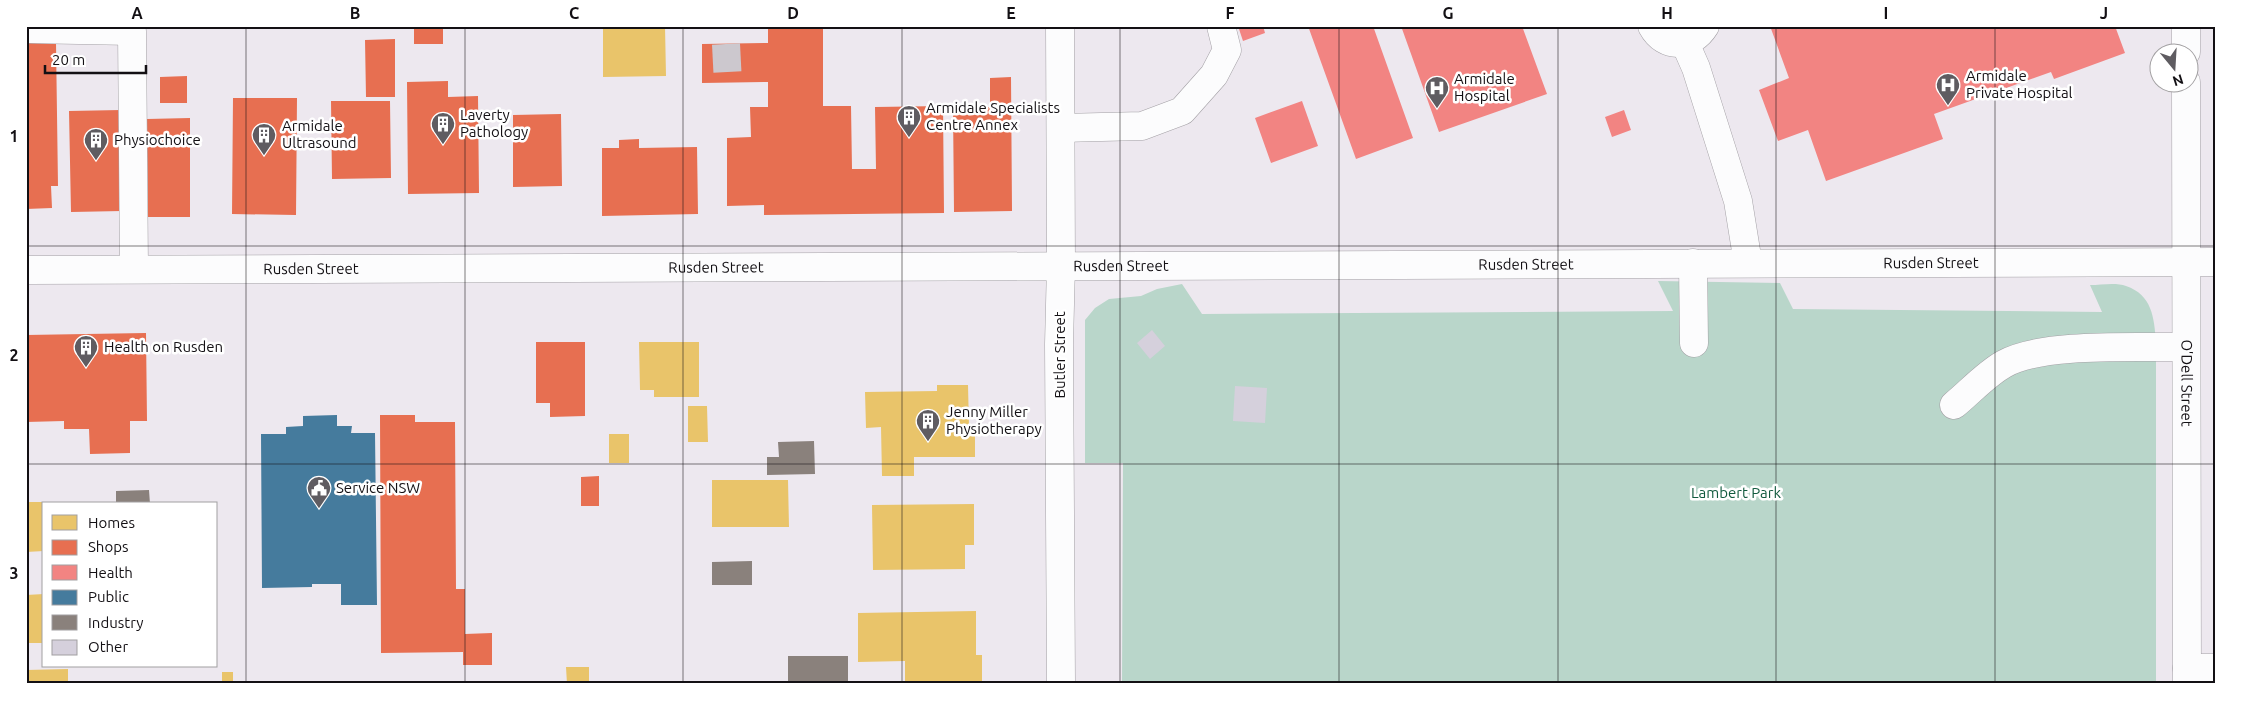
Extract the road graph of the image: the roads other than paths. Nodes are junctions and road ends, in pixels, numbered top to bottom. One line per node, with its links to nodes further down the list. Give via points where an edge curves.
1 (1060, 26): 10 (street, Butler Street)
2 (1221, 26): 10 (street, via 1227,50 1214,74 1182,111 1142,126)
3 (1652, 26): 8 (street, via 1665,40 1674,44)
4 (1706, 26): 8 (street, via 1700,34)
5 (2186, 26): 7 (street)
6 (26, 29): 16 (street, via 132,31)
7 (2186, 42)
8 (1684, 43): 14 (street, via 1696,68 1738,201)
9 (2186, 92): 11 (street, O'Dell Street)
10 (1061, 128): 15 (street, Butler Street)
11 (2188, 262): 12 (street, Rusden Street); 14 (street, Rusden Street); 19 (street, O'Dell Street)
12 (2215, 262)
13 (1693, 263): 14 (street, Rusden Street); 15 (street, Rusden Street); 18 (street)
14 (1748, 263)
15 (1061, 265): 16 (street, Rusden Street); 23 (street, Butler Street)
16 (134, 269): 17 (street, Rusden Street)
17 (26, 270)
18 (1694, 343)
19 (2185, 346): 20 (street, via 2070,349 2032,355 2004,364); 22 (street, O'Dell Street)
20 (1954, 404)
21 (2215, 668): 22 (street)
22 (2187, 676)
23 (1061, 684)

